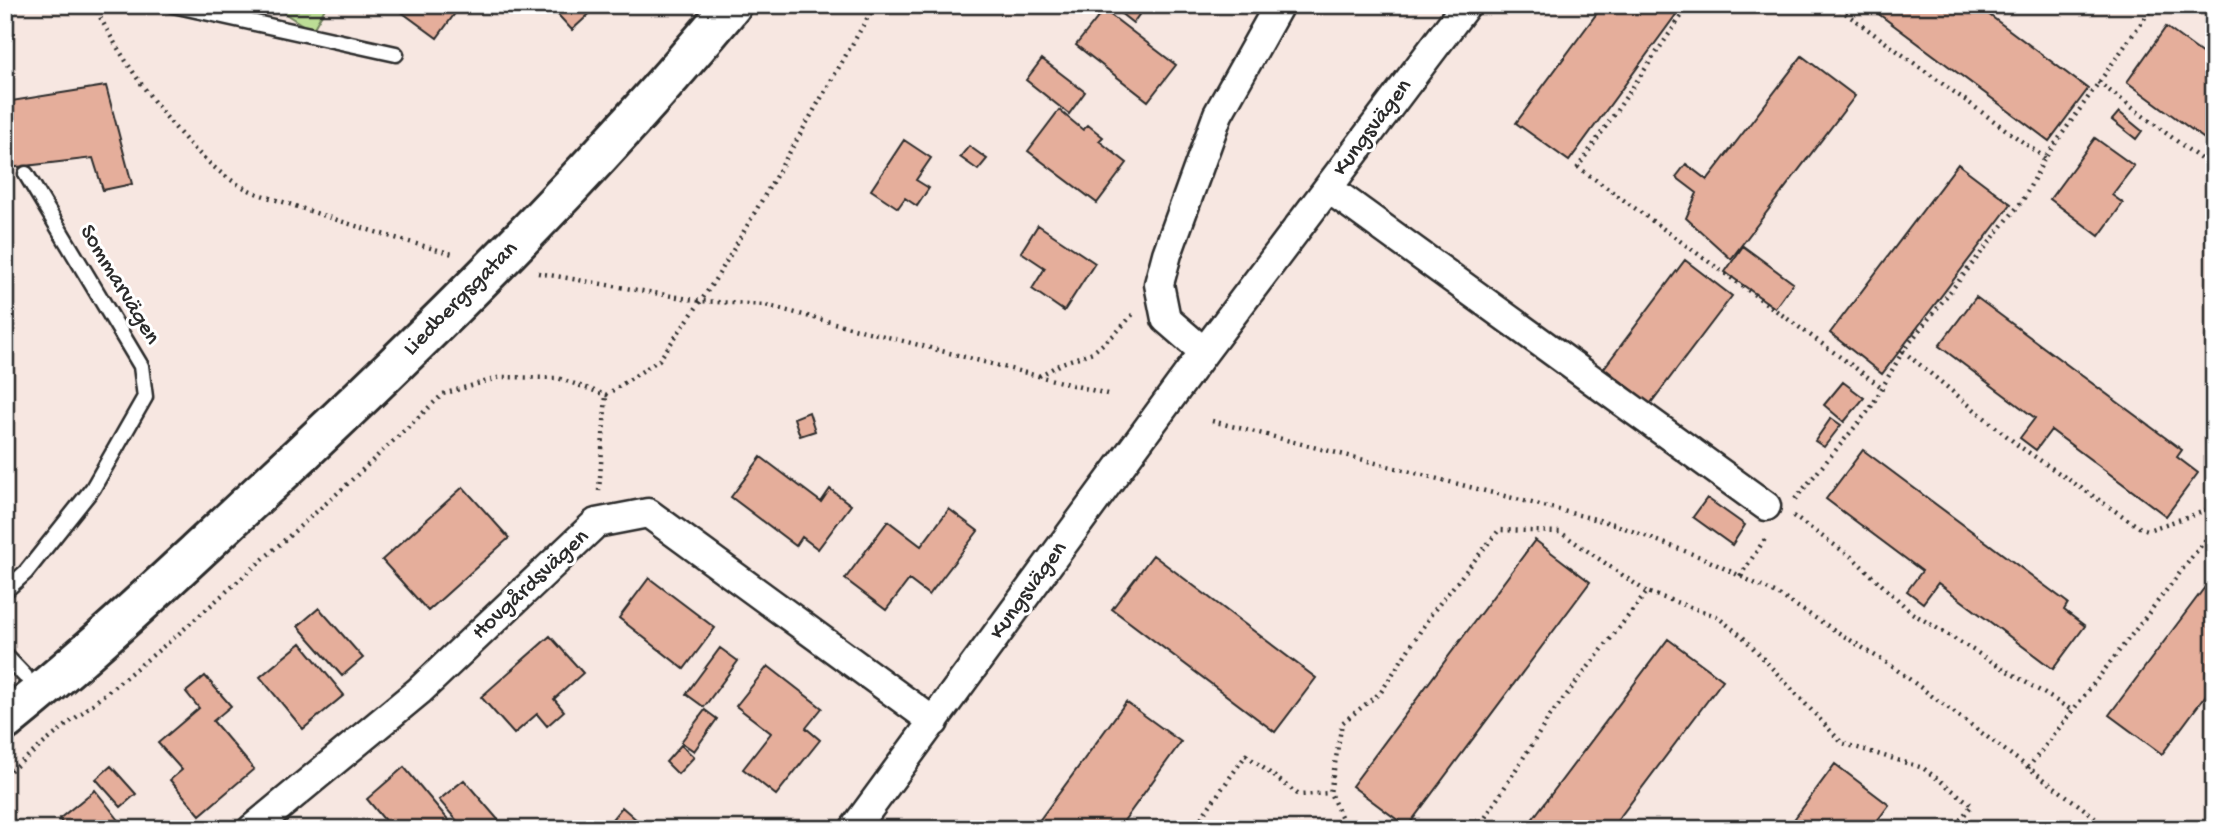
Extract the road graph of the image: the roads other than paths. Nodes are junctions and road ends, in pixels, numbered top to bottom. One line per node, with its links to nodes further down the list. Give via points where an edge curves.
1 (173, 5): 5 (lane)
2 (732, 5): 10 (street, Liedbergsgatan, via 612,142 483,278)
3 (1279, 5): 8 (street, via 1218,114 1159,284 1166,319)
4 (1466, 5): 7 (street, Kungsvägen)
5 (396, 54)
6 (26, 174): 11 (lane, Sommarvägen, via 141,366 145,397 93,488 26,572)
7 (1328, 188): 8 (street, Kungsvägen); 9 (street)
8 (1204, 352): 14 (street, Kungsvägen)
9 (1776, 508)
10 (171, 576): 12 (street, Liedbergsgatan); 13 (street, Liedbergsgatan)
11 (5, 591)
12 (12, 674)
13 (5, 721)
14 (934, 722): 15 (street, Hovgårdsvägen, via 648,513 596,523 419,691); 16 (street, Kungsvägen)
15 (252, 829)
16 (854, 829)

